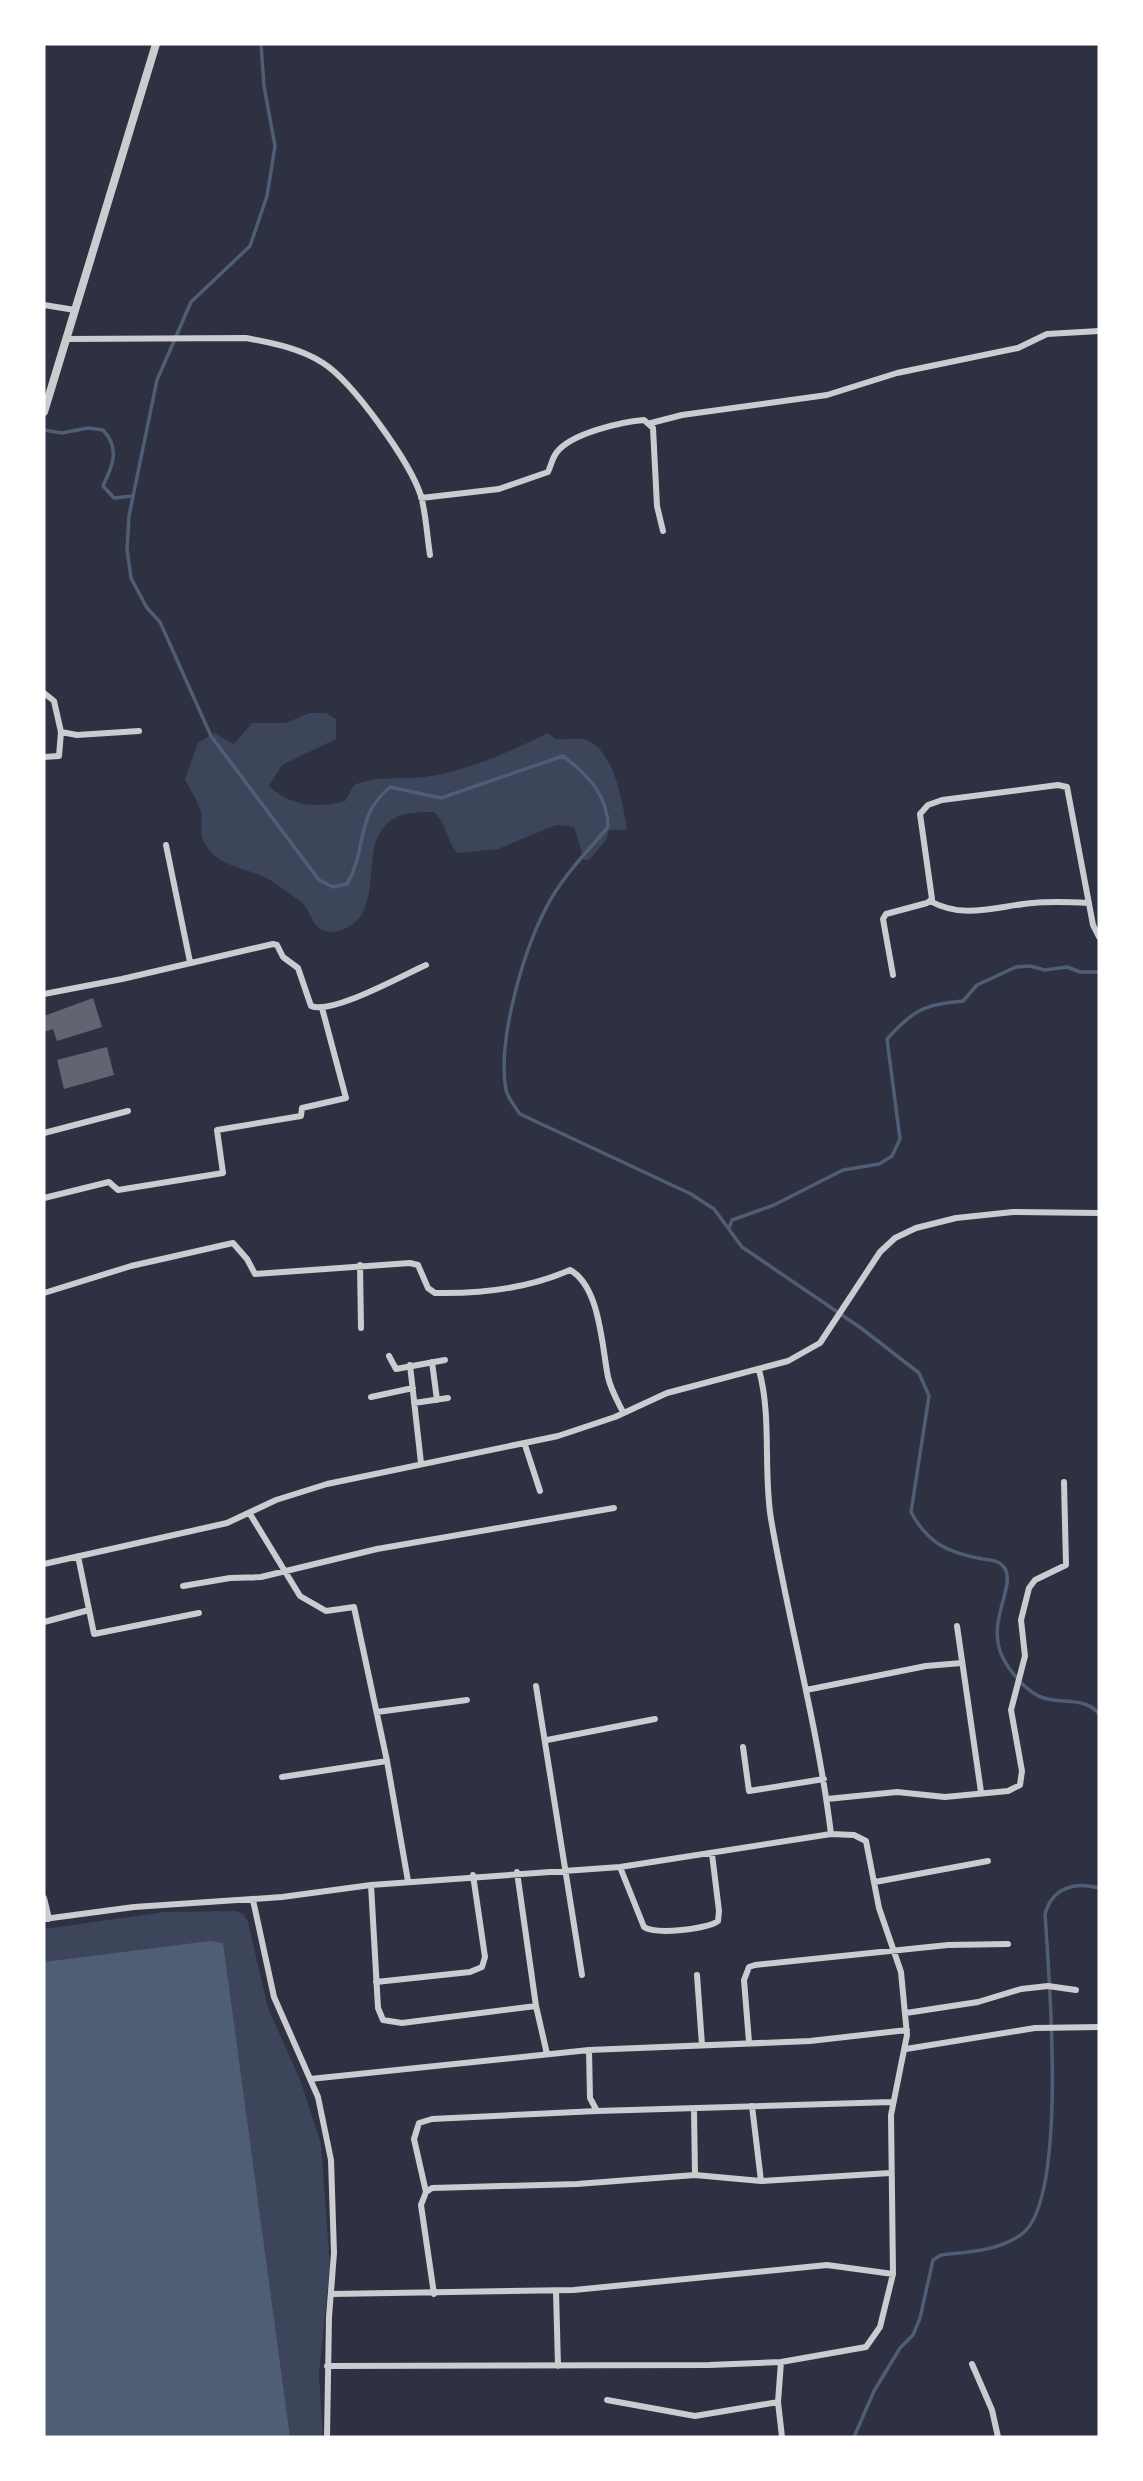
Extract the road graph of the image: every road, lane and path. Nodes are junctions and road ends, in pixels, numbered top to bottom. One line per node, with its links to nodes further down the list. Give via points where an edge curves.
1 (156, 44): 3 (street)
2 (44, 305): 3 (street)
3 (75, 310): 5 (street)
4 (1099, 331): 7 (street, via 1047,334 1018,348 897,373 827,395)
5 (66, 339): 6 (street); 8 (street, via 200,337 272,342 322,362 337,374 401,456)
6 (44, 412)
7 (651, 423): 8 (street, via 632,421 596,431 557,451 545,474 519,484); 9 (street)
8 (421, 498): 10 (street)
9 (663, 531)
10 (430, 555)
11 (44, 693): 13 (street, via 54,701)
12 (139, 731): 13 (street)
13 (61, 732): 14 (street, via 59,756)
14 (44, 757)
15 (166, 845): 19 (street)
16 (930, 901): 17 (street, via 949,910 971,912 1035,902); 17 (street, via 920,819 923,809 942,800 1064,785 1070,790); 21 (street, via 884,916)
17 (1089, 903): 18 (street)
18 (1099, 937)
19 (190, 962): 22 (street); 23 (street, via 277,945 283,957 298,968 310,1006)
20 (426, 965): 23 (street)
21 (893, 975)
22 (44, 994)
23 (321, 1008): 26 (street, via 345,1098 302,1108 301,1116 217,1130 223,1173 118,1190 109,1182)
24 (128, 1111): 25 (street)
25 (44, 1133)
26 (44, 1198)
27 (1098, 1213): 28 (street); 36 (street, via 1013,1212 944,1220 908,1231 880,1252 824,1339 804,1353)
28 (1099, 1223)
29 (360, 1265): 30 (street, via 255,1274 233,1243 131,1266); 31 (street); 42 (street, via 418,1265 435,1293 505,1288 573,1271 600,1320 607,1375)
30 (44, 1293)
31 (361, 1328)
32 (389, 1356): 35 (street, via 396,1368)
33 (445, 1360): 34 (street)
34 (432, 1362): 35 (street); 40 (street)
35 (410, 1365): 37 (street)
36 (759, 1370): 42 (street, via 667,1393); 59 (street, via 771,1520)
37 (413, 1388): 38 (street); 41 (street)
38 (371, 1397)
39 (448, 1398): 40 (street)
40 (437, 1400): 41 (street)
41 (414, 1403): 44 (street)
42 (624, 1412): 43 (street)
43 (525, 1445): 44 (street); 46 (street)
44 (421, 1463): 48 (street, via 327,1484 275,1500)
45 (1064, 1482): 68 (street, via 1066,1565 1040,1576 1030,1588 1021,1620 1025,1656 1011,1716 1021,1781 1008,1791)
46 (540, 1491)
47 (614, 1508): 51 (street, via 377,1549)
48 (250, 1514): 49 (street, via 194,1532); 51 (street)
49 (78, 1556): 50 (street); 53 (street)
50 (44, 1564)
51 (283, 1573): 52 (street); 61 (street, via 313,1606 326,1611 354,1607)
52 (183, 1586)
53 (89, 1609): 54 (street, via 94,1634); 55 (street)
54 (199, 1613)
55 (44, 1622)
56 (957, 1626): 57 (street)
57 (962, 1663): 59 (street); 68 (street)
58 (536, 1686): 63 (street)
59 (806, 1690): 67 (street)
60 (467, 1700): 61 (street)
61 (377, 1712): 65 (street)
62 (655, 1719): 63 (street)
63 (547, 1740): 74 (street)
64 (743, 1747): 67 (street, via 749,1791)
65 (387, 1762): 66 (street); 77 (street)
66 (282, 1777)
67 (824, 1779): 69 (street)
68 (981, 1792): 69 (street, via 938,1798 897,1792)
69 (827, 1799): 70 (street)
70 (831, 1833): 71 (street); 78 (street, via 866,1841)
71 (712, 1854): 73 (street); 73 (street, via 719,1911 718,1921 710,1926 650,1931 642,1923)
72 (988, 1861): 78 (street)
73 (621, 1867): 74 (street)
74 (567, 1871): 75 (street); 85 (street)
75 (517, 1872): 76 (street); 89 (street)
76 (473, 1875): 77 (street); 87 (street, via 485,1957 482,1967)
77 (408, 1881): 79 (street)
78 (875, 1882): 84 (street, via 879,1908)
79 (371, 1885): 81 (street); 87 (street)
80 (44, 1898): 82 (street)
81 (253, 1900): 82 (street, via 134,1907); 98 (street, via 274,1997)
82 (46, 1919)
83 (1008, 1944): 84 (street)
84 (896, 1952): 90 (street); 93 (street, via 749,1967 744,1980)
85 (583, 1975)
86 (697, 1975): 94 (street)
87 (376, 1982): 89 (street, via 379,2015 388,2023)
88 (1076, 1990): 90 (street, via 1048,1986)
89 (536, 2006): 97 (street)
90 (906, 2013): 92 (street)
91 (1099, 2027): 95 (street, via 1047,2027)
92 (907, 2029): 93 (street, via 810,2041); 95 (street)
93 (748, 2042): 94 (street)
94 (702, 2045): 96 (street)
95 (906, 2049): 99 (street)
96 (589, 2050): 97 (street); 102 (street, via 590,2098)
97 (547, 2054): 98 (street)
98 (310, 2078): 109 (street, via 322,2110 331,2160)
99 (892, 2102): 100 (street); 103 (street)
100 (752, 2106): 101 (street); 105 (street)
101 (694, 2110): 102 (street); 104 (street)
102 (597, 2111): 106 (street, via 419,2123 414,2139)
103 (890, 2174): 105 (street); 107 (street)
104 (695, 2175): 105 (street); 106 (street, via 577,2184 442,2186)
105 (761, 2181)
106 (426, 2193): 110 (street, via 421,2205)
107 (893, 2274): 108 (street, via 827,2265); 111 (street, via 880,2327 866,2347)
108 (556, 2291): 110 (street); 114 (street)
109 (331, 2294): 110 (street); 113 (street)
110 (434, 2294)
111 (781, 2362): 114 (street); 116 (street)
112 (972, 2364): 119 (street)
113 (327, 2366): 114 (street); 117 (street)
114 (558, 2367)
115 (607, 2400): 116 (street, via 695,2416)
116 (778, 2402): 118 (street)
117 (327, 2437)
118 (782, 2437)
119 (998, 2437)

